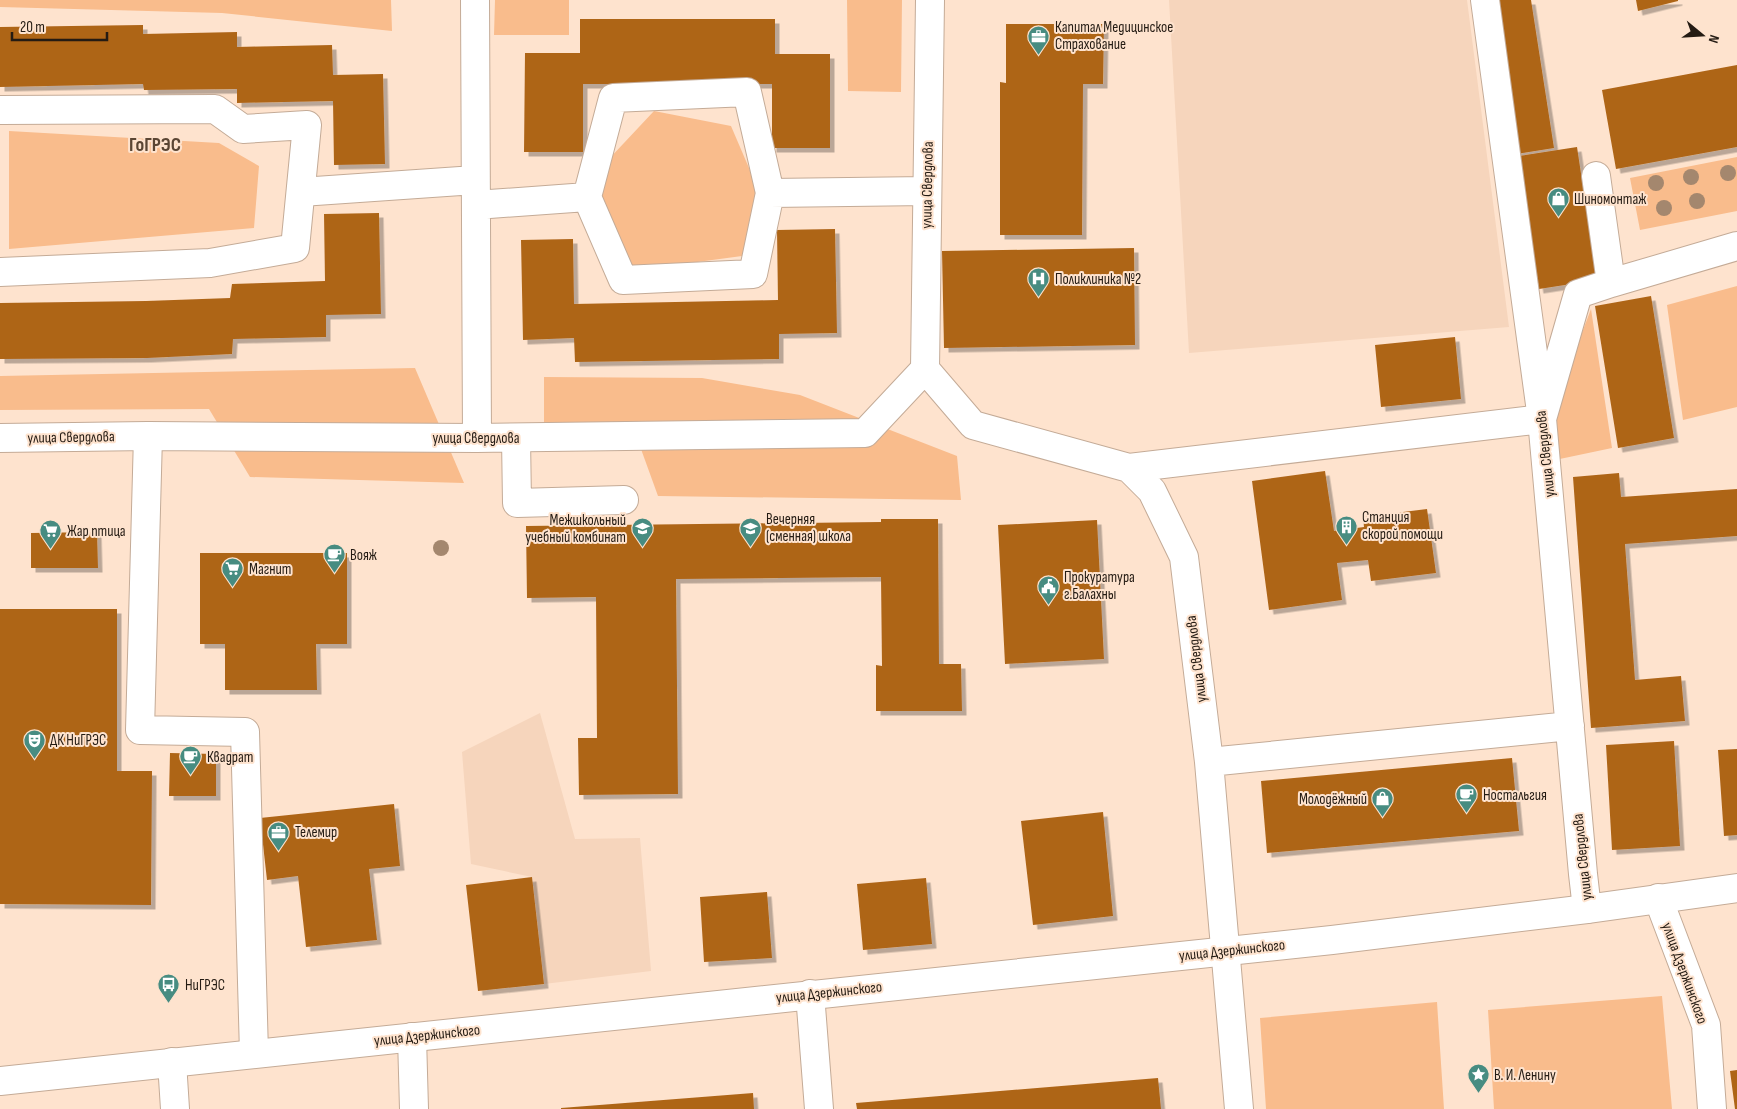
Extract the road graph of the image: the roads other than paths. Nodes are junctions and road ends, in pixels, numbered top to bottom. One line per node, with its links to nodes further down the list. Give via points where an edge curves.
1 (475, 0): 8 (street)
2 (930, 0): 6 (street, улица Свердлова)
3 (1485, 0): 15 (street, улица Свердлова)
4 (0, 110): 7 (street, via 215,109 244,129 308,124)
5 (1596, 176): 13 (street)
6 (926, 191): 9 (street); 14 (street, улица Свердлова)
7 (301, 192): 8 (street); 12 (street, via 295,248 210,263)
8 (476, 193): 10 (street); 18 (street)
9 (770, 193): 10 (street, via 753,274 623,280); 10 (street, via 747,92 613,98)
10 (587, 196)
11 (1737, 246): 13 (street)
12 (0, 272)
13 (1611, 283): 15 (street, via 1578,294)
14 (925, 369): 19 (street, улица Свердлова, via 865,433); 20 (street, улица Свердлова, via 974,425)
15 (1542, 419): 20 (street); 22 (street, улица Свердлова)
16 (148, 436): 17 (street, улица Свердлова); 18 (street, улица Свердлова); 30 (street, via 140,730 245,732)
17 (0, 438)
18 (476, 438): 19 (street, улица Свердлова)
19 (516, 438): 21 (street, via 517,503)
20 (1129, 468): 23 (street, улица Свердлова, via 1152,491 1184,557)
21 (624, 500)
22 (1570, 726): 23 (street); 26 (street, улица Свердлова)
23 (1209, 762): 27 (street, улица Свердлова)
24 (1737, 888): 25 (street, улица Дзержинского)
25 (1658, 898): 26 (street, улица Дзержинского); 37 (street, улица Дзержинского, via 1706,1025)
26 (1587, 909): 27 (street, улица Дзержинского)
27 (1226, 950): 28 (street, улица Дзержинского); 36 (street, улица Свердлова)
28 (810, 994): 29 (street, улица Дзержинского); 35 (street)
29 (412, 1036): 30 (street, улица Дзержинского); 34 (street)
30 (254, 1054): 31 (street, улица Дзержинского)
31 (172, 1062): 32 (street, улица Дзержинского); 33 (street)
32 (0, 1081)
33 (175, 1109)
34 (414, 1109)
35 (819, 1109)
36 (1239, 1109)
37 (1712, 1109)

